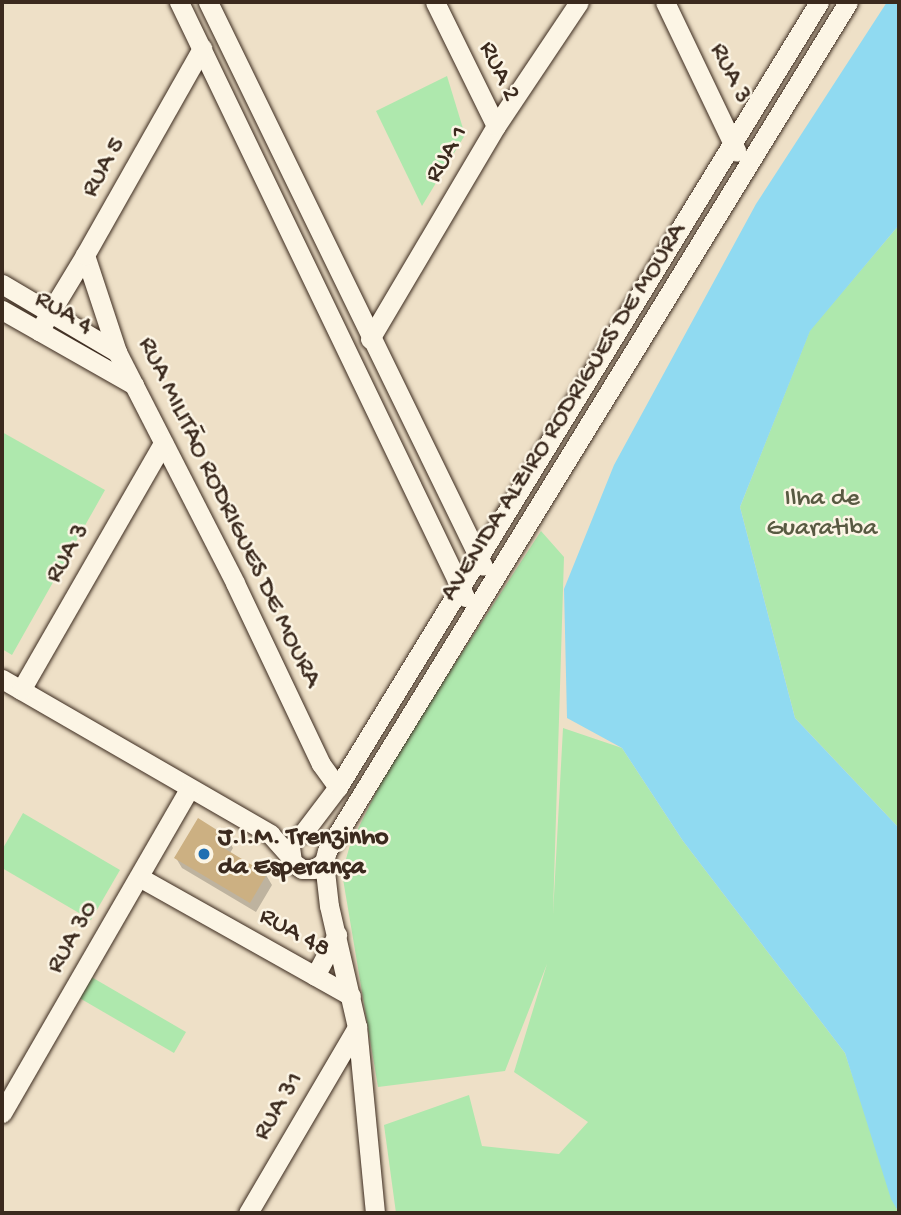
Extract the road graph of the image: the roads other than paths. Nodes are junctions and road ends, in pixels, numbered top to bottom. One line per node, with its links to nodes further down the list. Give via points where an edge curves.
1 (179, 2): 8 (street)
2 (208, 2): 17 (street)
3 (435, 2): 9 (street, RUA 2)
4 (579, 2): 9 (street, RUA 1)
5 (665, 2): 10 (street, RUA 3)
6 (819, 2): 10 (street, AVENIDA ALZIRO RODRIGUES DE MOURA)
7 (848, 2): 11 (street, AVENIDA ALZIRO RODRIGUES DE MOURA)
8 (202, 48): 12 (street, RUA 5); 25 (street)
9 (496, 126): 17 (street, RUA 1)
10 (733, 143): 11 (street, RUA 3); 21 (street, AVENIDA ALZIRO RODRIGUES DE MOURA)
11 (746, 169): 22 (street, AVENIDA ALZIRO RODRIGUES DE MOURA)
12 (85, 255): 15 (street, RUA 5); 18 (street, RUA MILITÃO RODRIGUES DE MOURA)
13 (2, 284): 15 (street, RUA 4)
14 (2, 310): 16 (street, RUA 4)
15 (50, 312): 16 (street, RUA 5); 18 (street, RUA 4)
16 (38, 331): 19 (street, RUA 4)
17 (370, 339): 23 (street)
18 (117, 352): 19 (street, RUA MILITÃO RODRIGUES DE MOURA)
19 (134, 385): 20 (street, RUA MILITÃO RODRIGUES DE MOURA)
20 (163, 443): 28 (street, RUA 3); 29 (street, RUA MILITÃO RODRIGUES DE MOURA, via 321,764)
21 (505, 515): 22 (street); 23 (street, AVENIDA ALZIRO RODRIGUES DE MOURA)
22 (523, 534): 24 (street, AVENIDA ALZIRO RODRIGUES DE MOURA)
23 (478, 558): 24 (street); 25 (street, AVENIDA ALZIRO RODRIGUES DE MOURA)
24 (492, 582): 26 (street, AVENIDA ALZIRO RODRIGUES DE MOURA)
25 (461, 589): 26 (street); 29 (street, AVENIDA ALZIRO RODRIGUES DE MOURA)
26 (472, 612): 30 (street, AVENIDA ALZIRO RODRIGUES DE MOURA)
27 (2, 679): 28 (street)
28 (21, 690): 31 (street)
29 (343, 779): 30 (street); 33 (street, AVENIDA ALZIRO RODRIGUES DE MOURA)
30 (369, 783): 34 (street, AVENIDA ALZIRO RODRIGUES DE MOURA)
31 (190, 788): 32 (street); 36 (street, RUA 30)
32 (270, 834): 33 (street); 35 (street)
33 (301, 835): 34 (street, via 320,836); 35 (street, via 291,845)
34 (326, 857): 35 (street, via 314,869); 37 (street)
35 (296, 863): 37 (street)
36 (139, 877): 39 (street, RUA 48); 42 (street, RUA 30)
37 (329, 906): 38 (street)
38 (337, 934): 39 (street); 40 (street)
39 (315, 976): 40 (street, RUA 48)
40 (351, 996): 41 (street)
41 (357, 1027): 43 (street, RUA 31); 44 (street)
42 (2, 1113)
43 (248, 1213)
44 (375, 1213)

